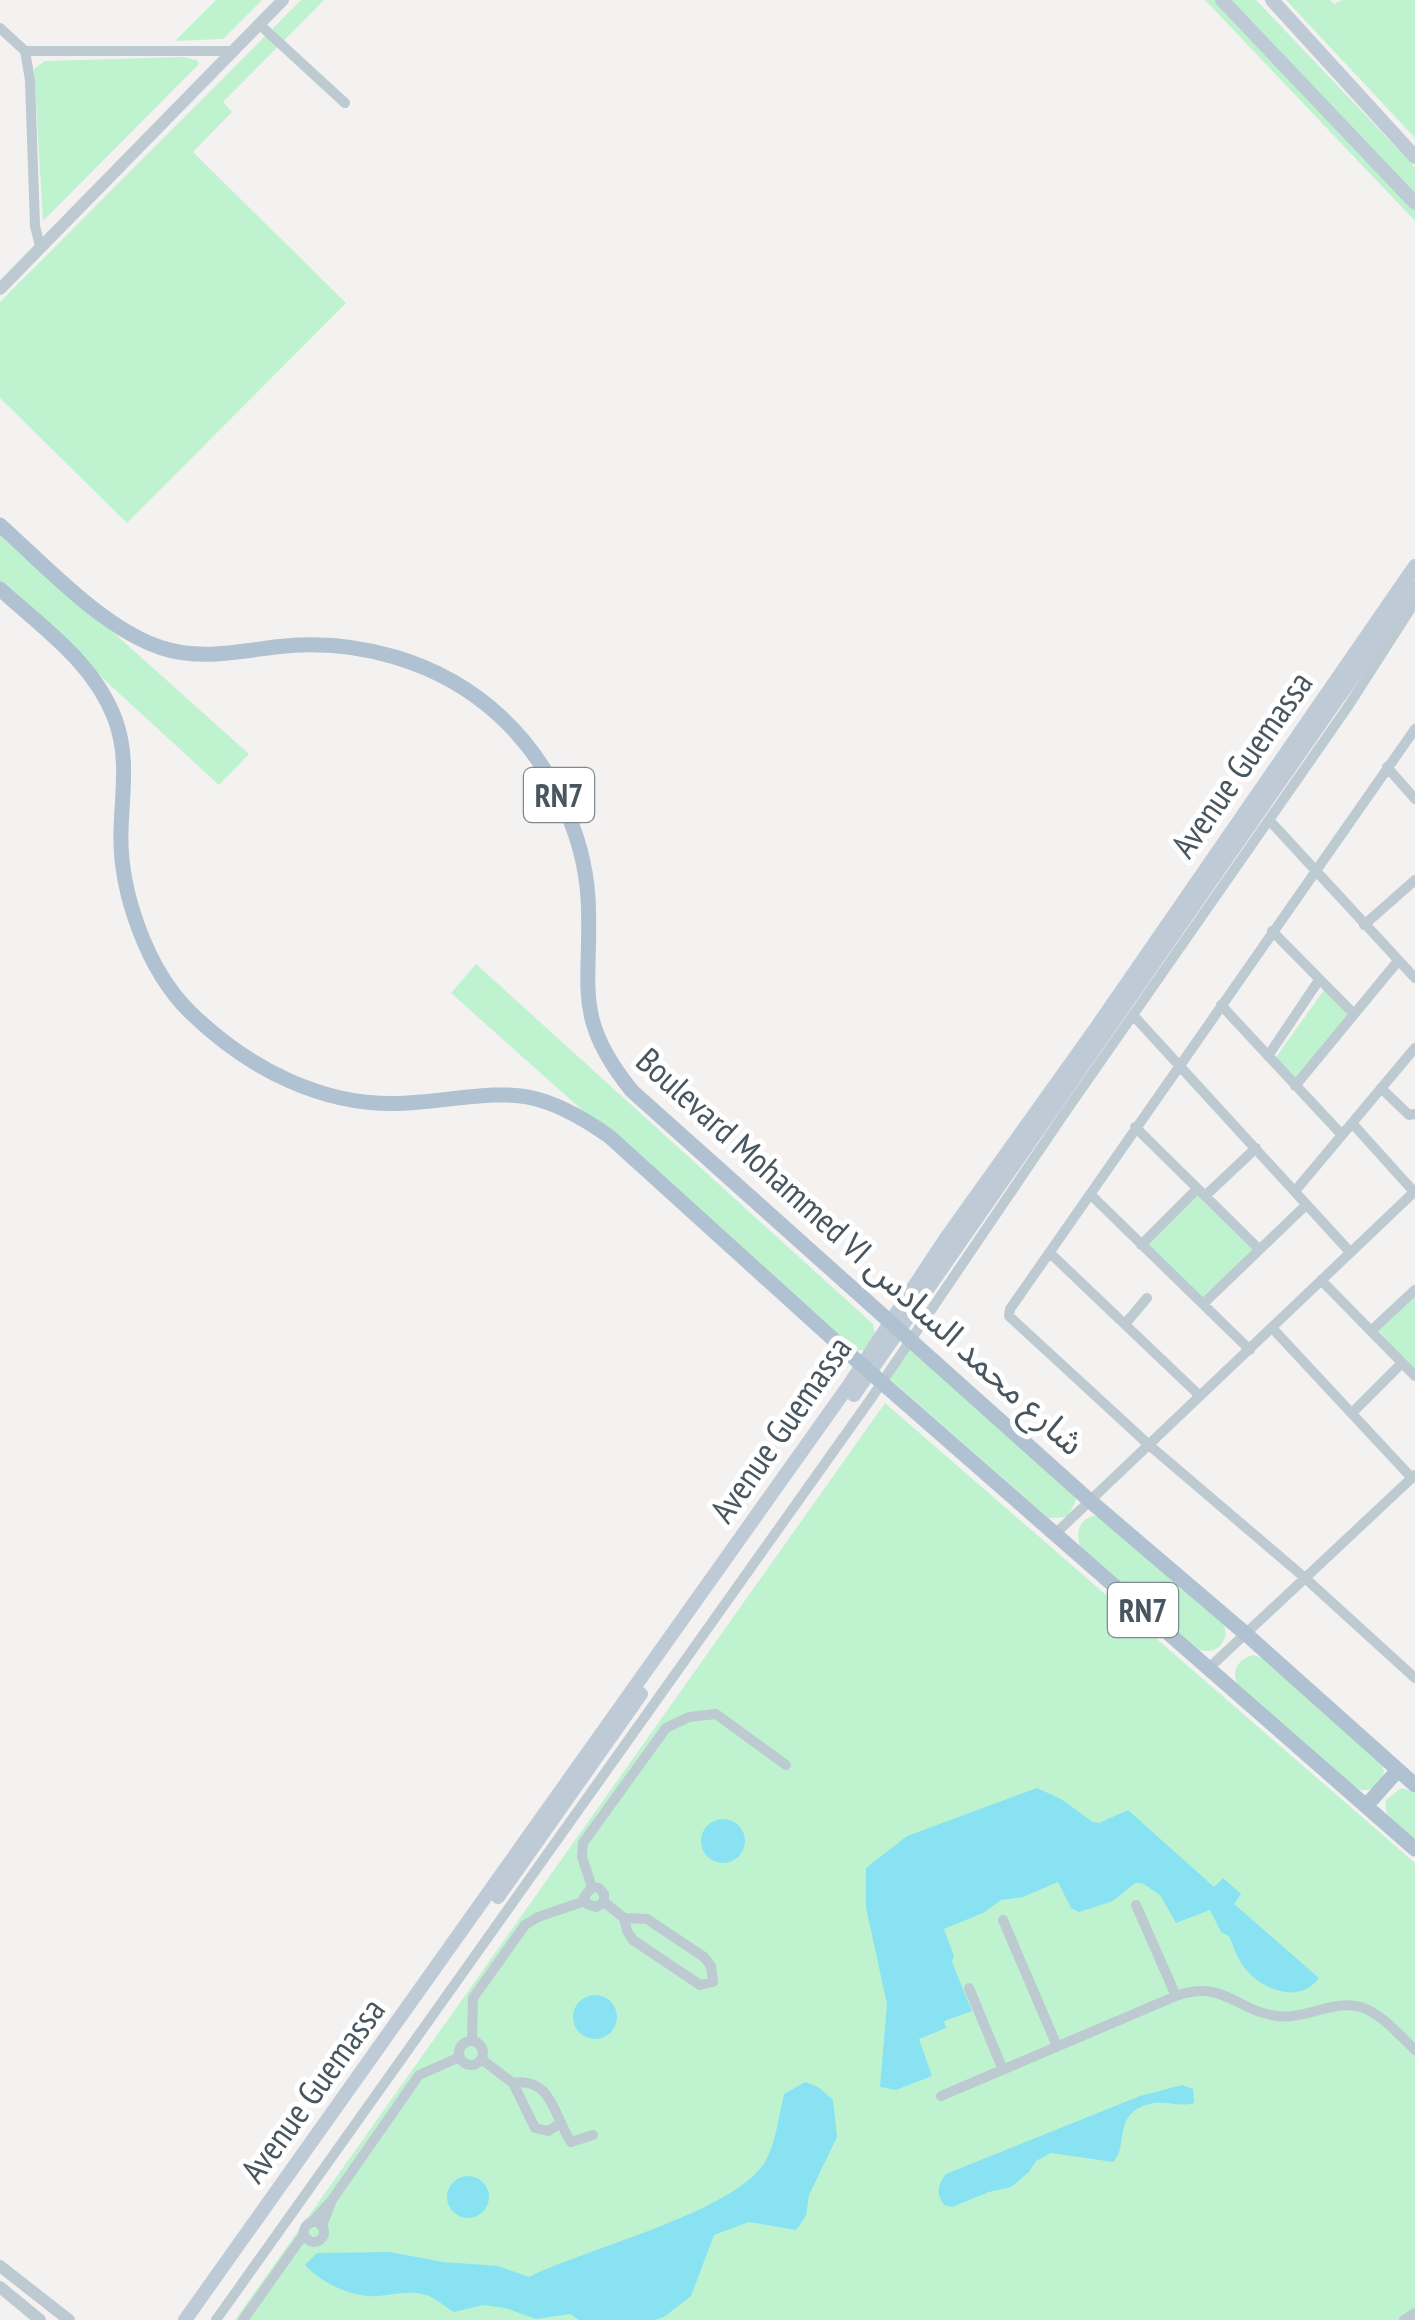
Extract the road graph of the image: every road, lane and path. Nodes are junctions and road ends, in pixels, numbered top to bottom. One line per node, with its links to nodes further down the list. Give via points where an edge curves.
1 (283, 0): 4 (street)
2 (1222, 0): 10 (main road)
3 (1272, 0): 9 (main road)
4 (259, 24): 7 (street); 8 (street)
5 (0, 28): 6 (street)
6 (25, 50): 7 (street); 11 (street)
7 (233, 51): 11 (street)
8 (346, 103)
9 (1415, 157)
10 (1415, 203)
11 (40, 246): 12 (street)
12 (0, 289)
13 (0, 524): 60 (main road, Boulevard Mohammed VI شارع محمد السادس / RN7, via 106,618 166,650 199,654 310,645 376,651 426,667 502,718 549,776 578,845 588,895 589,1008 612,1066)
14 (1415, 566): 18 (main road, Avenue Guemassa)
15 (1415, 587): 18 (main road, Avenue Guemassa)
16 (0, 589): 63 (main road, RN7, via 75,656 103,693 124,749 120,832 128,896 155,962 202,1023 264,1070 350,1098 406,1104 493,1093 566,1108 610,1137)
17 (1415, 602): 18 (street, Avenue Guemassa)
18 (1398, 609): 19 (street); 23 (street, Avenue Guemassa); 60 (main road, Avenue Guemassa, via 946,1238)
19 (1415, 628)
20 (1413, 737): 21 (street)
21 (1387, 767): 22 (street); 24 (street)
22 (1415, 800)
23 (1269, 820): 24 (street); 33 (street, Avenue Guemassa)
24 (1316, 869): 26 (street); 27 (street)
25 (1414, 885): 26 (street)
26 (1364, 925): 28 (street)
27 (1272, 931): 30 (street); 31 (street)
28 (1398, 961): 29 (street); 32 (street)
29 (1415, 978)
30 (1319, 980): 32 (street); 35 (street)
31 (1220, 1005): 35 (street); 36 (street)
32 (1354, 1014): 37 (street)
33 (1133, 1015): 36 (street); 60 (street, Avenue Guemassa)
34 (1415, 1048): 38 (street)
35 (1268, 1056): 37 (street)
36 (1180, 1063): 41 (street); 43 (street)
37 (1296, 1086): 42 (street)
38 (1380, 1088): 39 (street); 40 (street)
39 (1415, 1114)
40 (1352, 1123): 42 (street); 46 (street)
41 (1135, 1127): 44 (street); 47 (street)
42 (1342, 1135): 45 (street)
43 (1256, 1148): 44 (street); 45 (street)
44 (1201, 1192): 49 (street); 50 (street)
45 (1296, 1192): 48 (street)
46 (1415, 1192): 51 (street)
47 (1090, 1194): 49 (street); 52 (street)
48 (1306, 1205): 50 (street); 51 (street)
49 (1141, 1245): 56 (street)
50 (1259, 1249): 56 (street)
51 (1350, 1252): 53 (street)
52 (1050, 1253): 57 (street); 67 (street, via 1009,1316)
53 (1321, 1280): 58 (street); 59 (street)
54 (1415, 1290): 59 (street)
55 (1147, 1298): 57 (street)
56 (1203, 1304): 61 (street)
57 (1125, 1324): 65 (street)
58 (1273, 1329): 61 (street); 66 (street)
59 (1372, 1330): 62 (street)
60 (900, 1331): 63 (main road, Avenue Guemassa); 63 (street, Avenue Guemassa); 69 (main road, Boulevard Mohammed VI شارع محمد السادس / RN7)
61 (1250, 1350): 65 (street)
62 (1402, 1362): 64 (street); 66 (street)
63 (872, 1373): 70 (main road, RN7); 105 (main road, Avenue Guemassa); 106 (main road, Avenue Guemassa); 107 (street, Avenue Guemassa)
64 (1415, 1376)
65 (1200, 1396): 67 (street)
66 (1353, 1412): 68 (street)
67 (1149, 1445): 69 (street); 71 (street)
68 (1414, 1476): 71 (street)
69 (1089, 1500): 70 (street); 72 (main road, Boulevard Mohammed VI شارع محمد السادس / RN7)
70 (1055, 1534): 73 (main road, RN7)
71 (1305, 1578): 72 (street); 74 (street)
72 (1246, 1634): 73 (street); 76 (main road, Boulevard Mohammed VI شارع محمد السادس / RN7)
73 (1210, 1667): 78 (main road, RN7)
74 (1415, 1678)
75 (786, 1766): 80 (street, via 716,1714 666,1728 583,1843)
76 (1398, 1770): 77 (main road, Boulevard Mohammed VI شارع محمد السادس / RN7); 78 (main road)
77 (1415, 1785)
78 (1366, 1806): 79 (main road, RN7)
79 (1415, 1849)
80 (592, 1887): 81 (street); 82 (street, via 602,1890)
81 (585, 1901): 82 (street, via 592,1907); 88 (street, via 525,1925 474,1998)
82 (604, 1902): 84 (street)
83 (1136, 1904): 87 (street)
84 (624, 1918): 84 (street, via 634,1940 700,1985 712,1982 704,1957 647,1920)
85 (1003, 1920): 89 (street)
86 (969, 1988): 93 (street)
87 (1176, 1996): 89 (street); 90 (street, via 1218,1992 1283,2017 1362,2008)
88 (472, 2041): 91 (street); 92 (street, via 482,2048)
89 (1057, 2046): 93 (street)
90 (1415, 2050)
91 (460, 2057): 92 (street, via 470,2064); 98 (street, via 419,2075)
92 (481, 2059): 94 (street)
93 (1003, 2070): 95 (street)
94 (513, 2082): 96 (street, via 541,2088); 96 (street, via 536,2128 548,2131)
95 (941, 2096)
96 (561, 2123): 97 (street, via 573,2143)
97 (593, 2136)
98 (316, 2224): 99 (street, via 306,2227); 99 (street, via 322,2239)
99 (307, 2238): 108 (street)
100 (0, 2266): 104 (street)
101 (0, 2287): 103 (street)
102 (1415, 2313): 109 (street)
103 (40, 2320)
104 (68, 2320)
105 (185, 2320)
106 (196, 2320)
107 (216, 2320)
108 (243, 2320)
109 (1404, 2320)

